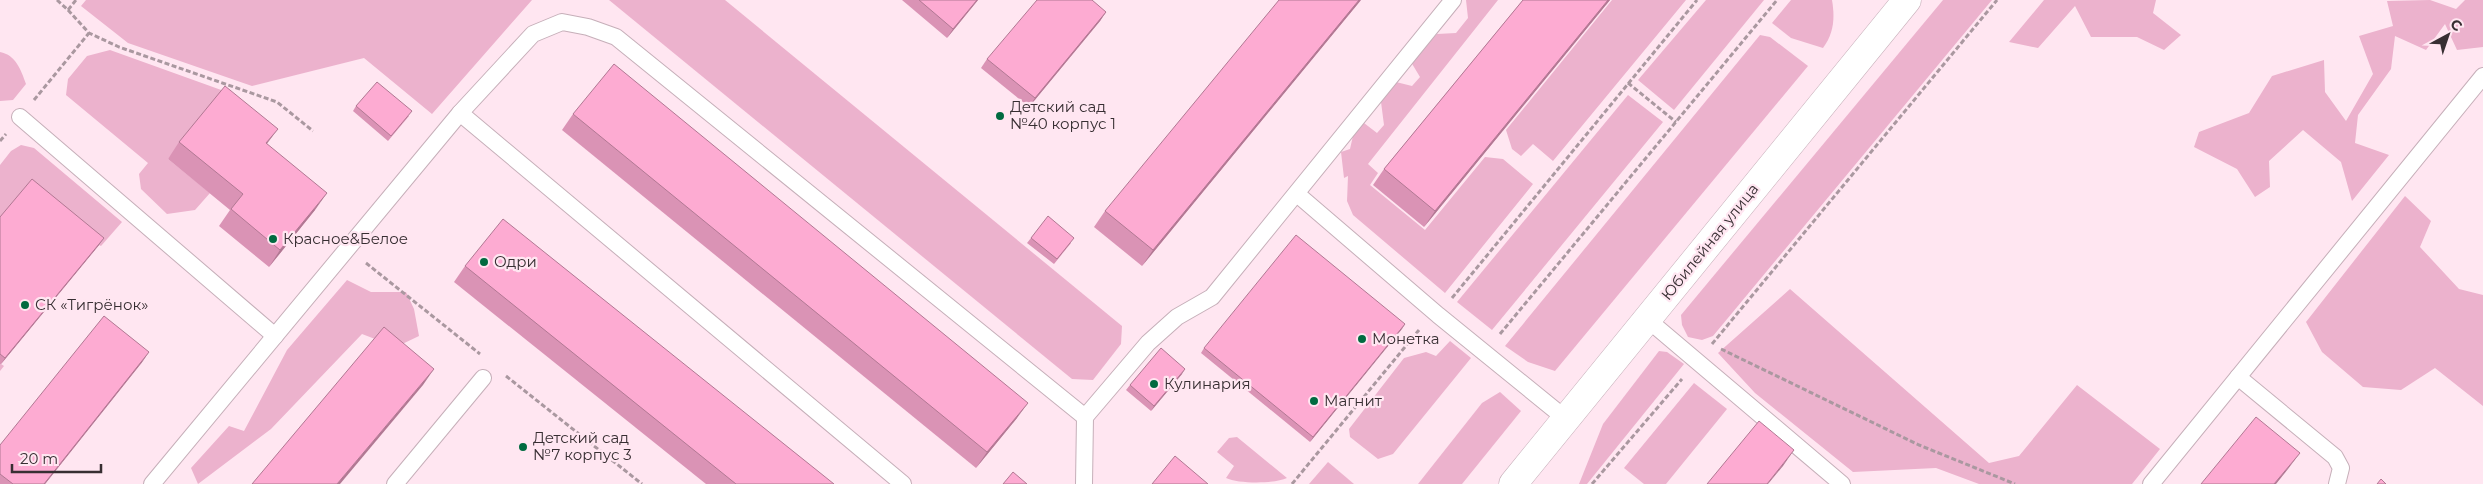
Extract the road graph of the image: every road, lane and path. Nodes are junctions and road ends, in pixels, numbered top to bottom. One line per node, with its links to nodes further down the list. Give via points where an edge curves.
1 (57, 0): 8 (path)
2 (76, 0): 8 (path)
3 (1453, 0): 17 (lane)
4 (1697, 0): 11 (path)
5 (1777, 0): 14 (path)
6 (1907, 0): 19 (main road, Юбилейная улица)
7 (1997, 0): 22 (path)
8 (68, 10): 9 (path)
9 (89, 33): 13 (path); 15 (path, via 277,102)
10 (2483, 76): 26 (lane)
11 (1628, 83): 14 (path); 18 (path)
12 (460, 113): 21 (lane); 28 (lane, via 533,34 562,22 616,37); 32 (lane)
13 (20, 116): 16 (path); 21 (lane)
14 (1676, 122): 24 (path)
15 (313, 132)
16 (0, 141)
17 (1296, 194): 24 (lane); 28 (lane, via 1212,297 1177,317 1148,343)
18 (1448, 303)
19 (1647, 319): 29 (main road, Юбилейная улица); 37 (lane)
20 (1421, 328): 34 (path)
21 (275, 336): 30 (lane)
22 (1712, 344): 23 (path); 38 (path, via 1919,445)
23 (1708, 349)
24 (1484, 352): 29 (lane)
25 (1685, 377): 36 (path)
26 (2238, 377): 39 (lane); 40 (lane, via 2335,457 2341,468)
27 (483, 378): 31 (lane)
28 (1085, 417): 33 (lane)
29 (1566, 419): 35 (main road, Юбилейная улица)
30 (152, 484)
31 (395, 484)
32 (903, 484)
33 (1084, 484)
34 (1292, 484)
35 (1513, 484)
36 (1592, 484)
37 (1841, 484)
38 (2015, 484)
39 (2151, 484)
40 (2337, 484)

